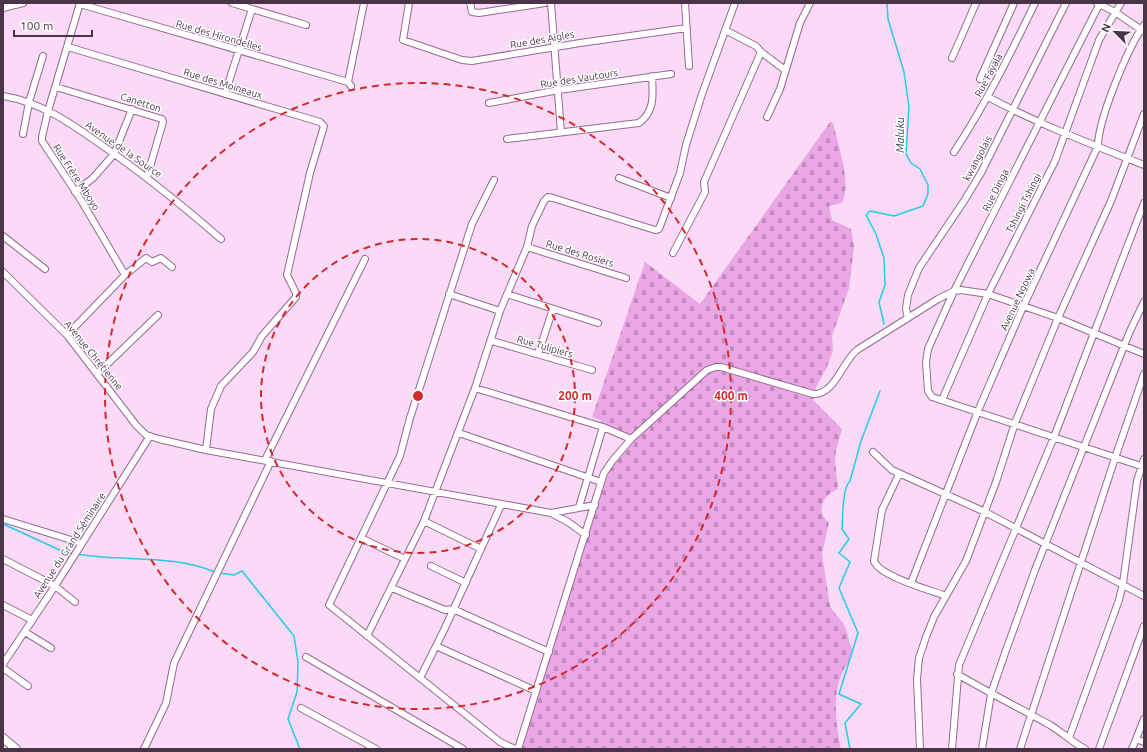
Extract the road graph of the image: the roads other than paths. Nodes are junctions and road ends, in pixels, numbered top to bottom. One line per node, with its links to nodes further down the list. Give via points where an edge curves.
1 (23, 3): 18 (street)
2 (80, 3): 25 (street, Rue Frère Mboyo); 27 (street, Rue des Hirondelles)
3 (232, 3): 19 (street)
4 (364, 3): 27 (street, Rue des Hirondelles, via 350,84)
5 (409, 3): 26 (street, Rue des Aigles, via 402,36 405,40 468,61)
6 (470, 3): 7 (street, via 472,12 479,13)
7 (544, 3)
8 (551, 3): 26 (street)
9 (685, 3): 22 (street)
10 (735, 3): 24 (street)
11 (810, 3): 32 (street, via 800,23)
12 (976, 3): 30 (street)
13 (1014, 3): 35 (street)
14 (1035, 3): 40 (street, Rue Fayala)
15 (1066, 3): 44 (street, kwangolais)
16 (1099, 3): 20 (street); 48 (street, Rue Dinga)
17 (1120, 3): 20 (street, Tshingi Tshingi)
18 (3, 8)
19 (252, 9): 21 (street); 27 (street)
20 (1115, 12): 23 (street); 51 (street, Tshingi Tshingi, via 1099,40)
21 (306, 25)
22 (687, 28): 26 (street, Rue des Aigles); 31 (street)
23 (1143, 29): 53 (street, Avenue Ngowa, via 1125,62 1111,98 1099,133)
24 (725, 30): 28 (street, via 756,46); 62 (street, via 687,140)
25 (68, 47): 36 (street, Rue Frère Mboyo); 38 (street, Rue des Moineaux)
26 (555, 47): 37 (street)
27 (239, 51): 38 (street)
28 (761, 52): 32 (street); 67 (street, via 704,182 705,192)
29 (43, 56): 41 (street)
30 (952, 58)
31 (689, 66)
32 (785, 70): 47 (street, via 780,89)
33 (672, 74): 34 (street, Rue des Vautours)
34 (652, 76): 37 (street, Rue des Vautours); 49 (street, via 653,104 639,122)
35 (980, 79)
36 (56, 87): 43 (street, Canetton); 45 (street, Rue Frère Mboyo)
37 (559, 90): 42 (street, Rue des Vautours); 49 (street)
38 (226, 94): 105 (street, Rue des Moineaux, via 323,124 323,129 310,173 287,275 296,297 262,336 253,352 221,386 211,409)
39 (3, 96): 41 (street, Avenue de la Source)
40 (988, 97): 44 (street); 54 (street, Rue Fayala)
41 (29, 102): 45 (street, Avenue de la Source); 50 (street)
42 (489, 103)
43 (132, 109): 55 (street); 58 (street, Canetton, via 163,120)
44 (1011, 110): 48 (street); 83 (street, kwangolais, via 984,167 919,268 906,302)
45 (48, 111): 55 (street, Avenue de la Source); 61 (street, Rue Frère Mboyo, via 42,141)
46 (1144, 114): 56 (street)
47 (767, 117)
48 (1041, 123): 51 (street); 74 (street, Rue Dinga)
49 (561, 132): 52 (street)
50 (23, 134)
51 (1065, 134): 53 (street); 77 (street, Tshingi Tshingi, via 1055,161)
52 (507, 139)
53 (1098, 146): 56 (street); 79 (street, Avenue Ngowa)
54 (954, 152)
55 (114, 154): 58 (street, Avenue de la Source); 61 (street, via 93,178)
56 (1126, 158): 57 (street); 84 (street, via 1110,201)
57 (1144, 165)
58 (148, 177): 65 (street, Avenue de la Source)
59 (619, 178): 62 (street)
60 (494, 180): 75 (street, via 472,224)
61 (75, 192): 72 (street, Rue Frère Mboyo)
62 (672, 198): 66 (street, via 661,227 657,230 548,198 532,226)
63 (1144, 203): 86 (street)
64 (3, 236): 70 (street)
65 (221, 239)
66 (527, 247): 73 (street, Rue des Rosiers); 76 (street)
67 (673, 253)
68 (365, 259): 109 (street)
69 (172, 267): 72 (street, via 161,258 152,262 146,258)
70 (45, 269)
71 (3, 272): 87 (street, Avenue Chrétienne)
72 (125, 275): 87 (street)
73 (626, 278)
74 (954, 291): 77 (street); 83 (street); 96 (street, Rue Dinga, via 926,353 928,391 932,397)
75 (449, 294): 81 (street); 114 (street, via 401,452)
76 (507, 294): 80 (street); 81 (street)
77 (988, 294): 79 (street); 96 (street, Tshingi Tshingi)
78 (1144, 302): 89 (street)
79 (1024, 307): 84 (street); 97 (street, Avenue Ngowa)
80 (553, 309): 85 (street); 90 (street)
81 (500, 311): 88 (street)
82 (158, 315): 93 (street)
83 (908, 318): 103 (street, via 853,353 824,392 818,394 721,367 712,368)
84 (1058, 318): 86 (street); 98 (street)
85 (598, 323)
86 (1094, 333): 89 (street); 102 (street)
87 (67, 336): 93 (street, Avenue Chrétienne)
88 (492, 341): 90 (street, Rue Tulipiers); 95 (street)
89 (1124, 346): 91 (street); 104 (street)
90 (538, 354): 92 (street, Rue Tulipiers)
91 (1144, 354)
92 (592, 370)
93 (98, 373): 101 (street, Avenue Chrétienne, via 136,425)
94 (1144, 374): 107 (street)
95 (475, 388): 99 (street); 100 (street)
96 (942, 400): 97 (street)
97 (978, 412): 98 (street); 116 (street, Avenue Ngowa)
98 (1015, 423): 102 (street); 120 (street)
99 (602, 428): 103 (street); 112 (street)
100 (459, 433): 112 (street); 115 (street)
101 (150, 436): 105 (street); 127 (street, Avenue du Grand Séminaire)
102 (1054, 437): 104 (street); 124 (street)
103 (631, 438): 113 (street, via 613,460)
104 (1083, 446): 107 (street); 128 (street)
105 (206, 450): 109 (street)
106 (873, 452): 111 (street, via 884,464)
107 (1115, 458): 110 (street); 132 (street)
108 (1144, 459): 110 (street)
109 (268, 460): 114 (street); 170 (street, via 220,570 174,662 166,703)
110 (1142, 466): 136 (street)
111 (899, 474): 116 (street); 135 (street, via 882,510 874,561 881,571)
112 (588, 478): 113 (street); 119 (street)
113 (601, 482): 118 (street)
114 (388, 484): 115 (street); 126 (street)
115 (436, 492): 117 (street); 123 (street)
116 (947, 494): 120 (street); 135 (street, Avenue Ngowa)
117 (501, 505): 121 (street); 129 (street)
118 (594, 505): 119 (street); 125 (street)
119 (579, 507): 121 (street)
120 (985, 512): 124 (street); 139 (street, via 966,561)
121 (551, 513): 125 (street)
122 (3, 519): 127 (street)
123 (424, 521): 129 (street); 131 (street)
124 (1015, 527): 128 (street); 155 (street)
125 (586, 535): 150 (street)
126 (361, 538): 131 (street); 147 (street, via 329,605)
127 (80, 544): 137 (street, Avenue du Grand Séminaire)
128 (1046, 544): 132 (street); 159 (street)
129 (481, 549): 134 (street)
130 (3, 559): 137 (street)
131 (405, 559): 138 (street)
132 (1082, 563): 136 (street); 161 (street)
133 (431, 566): 134 (street)
134 (466, 583): 143 (street)
135 (911, 583): 139 (street)
136 (1123, 583): 140 (street); 165 (street)
137 (55, 586): 141 (street); 144 (street, Avenue du Grand Séminaire)
138 (392, 588): 143 (street, via 446,610); 147 (street)
139 (946, 596): 175 (street, via 934,617 919,658 917,678)
140 (1144, 596)
141 (74, 602)
142 (3, 605): 144 (street)
143 (453, 609): 148 (street); 150 (street)
144 (32, 620): 146 (street, Avenue du Grand Séminaire)
145 (1144, 626): 181 (street)
146 (25, 632): 149 (street); 152 (street, Avenue du Grand Séminaire)
147 (367, 636): 156 (street)
148 (436, 646): 156 (street); 158 (street)
149 (51, 648)
150 (549, 652): 158 (street)
151 (306, 656): 172 (street)
152 (5, 657): 153 (street, Avenue du Grand Séminaire)
153 (3, 664)
154 (3, 668): 157 (street)
155 (957, 674): 159 (street); 176 (street)
156 (420, 678): 166 (street)
157 (28, 686)
158 (536, 691): 174 (street)
159 (991, 694): 161 (street); 177 (street)
160 (301, 708): 168 (street)
161 (1032, 716): 165 (street); 178 (street)
162 (1144, 719): 164 (street)
163 (3, 738): 169 (street)
164 (1136, 739): 167 (street); 182 (street)
165 (1070, 740): 179 (street); 180 (street)
166 (500, 742): 173 (street); 174 (street)
167 (1144, 742)
168 (365, 746): 171 (street)
169 (16, 749)
170 (144, 749)
171 (376, 749)
172 (463, 749)
173 (498, 749)
174 (516, 749)
175 (920, 749)
176 (952, 749)
177 (982, 749)
178 (1020, 749)
179 (1069, 749)
180 (1085, 749)
181 (1098, 749)
182 (1132, 749)

